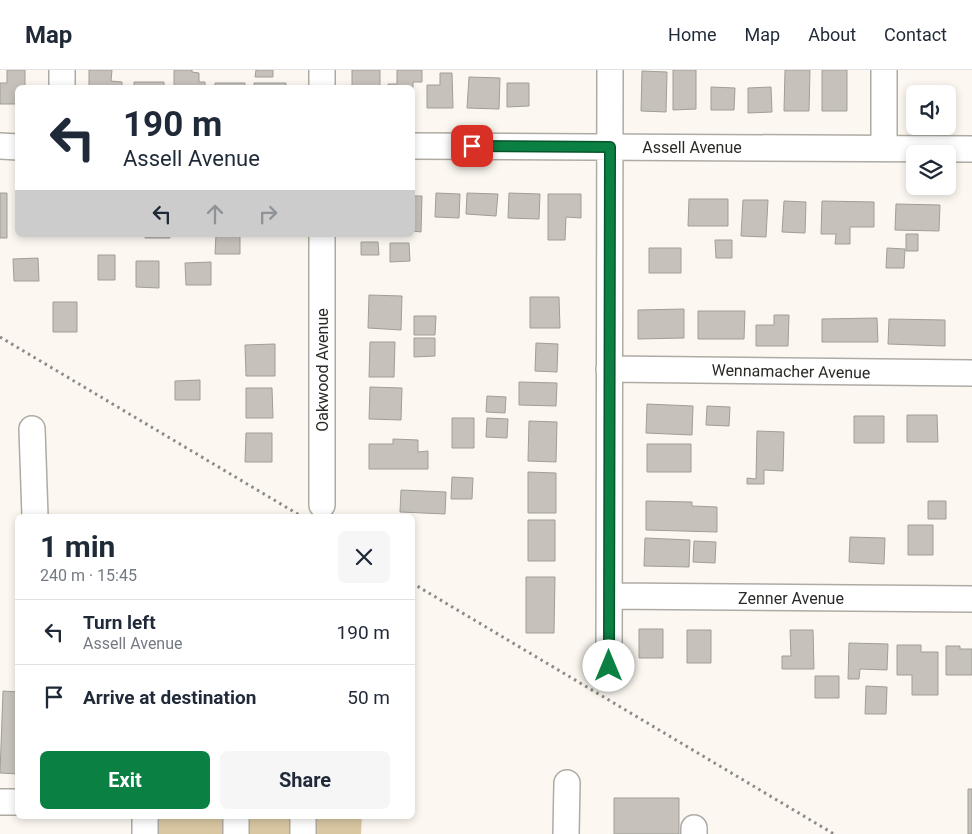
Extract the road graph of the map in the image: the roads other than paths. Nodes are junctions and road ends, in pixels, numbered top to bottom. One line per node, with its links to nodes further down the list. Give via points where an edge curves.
1 (62, 70): 5 (street)
2 (322, 70): 6 (street)
3 (610, 70): 10 (street)
4 (884, 70): 11 (street)
5 (62, 85)
6 (322, 85)
7 (0, 146): 8 (street)
8 (15, 146)
9 (415, 146): 10 (street, Assell Avenue)
10 (610, 147): 11 (street, Assell Avenue); 14 (street)
11 (884, 148): 12 (street, Assell Avenue)
12 (972, 149)
13 (322, 237): 17 (street, Oakwood Avenue)
14 (609, 369): 15 (street, Wennamacher Avenue); 19 (street)
15 (972, 373)
16 (32, 429): 18 (street)
17 (311, 511)
18 (34, 514)
19 (609, 596): 20 (street, Zenner Avenue); 21 (street)
20 (972, 599)
21 (609, 666)
22 (567, 783): 31 (street)
23 (0, 802): 24 (street)
24 (15, 802)
25 (144, 819): 28 (street)
26 (236, 819): 29 (street)
27 (304, 819): 30 (street)
28 (144, 834)
29 (236, 834)
30 (303, 834)
31 (566, 834)

